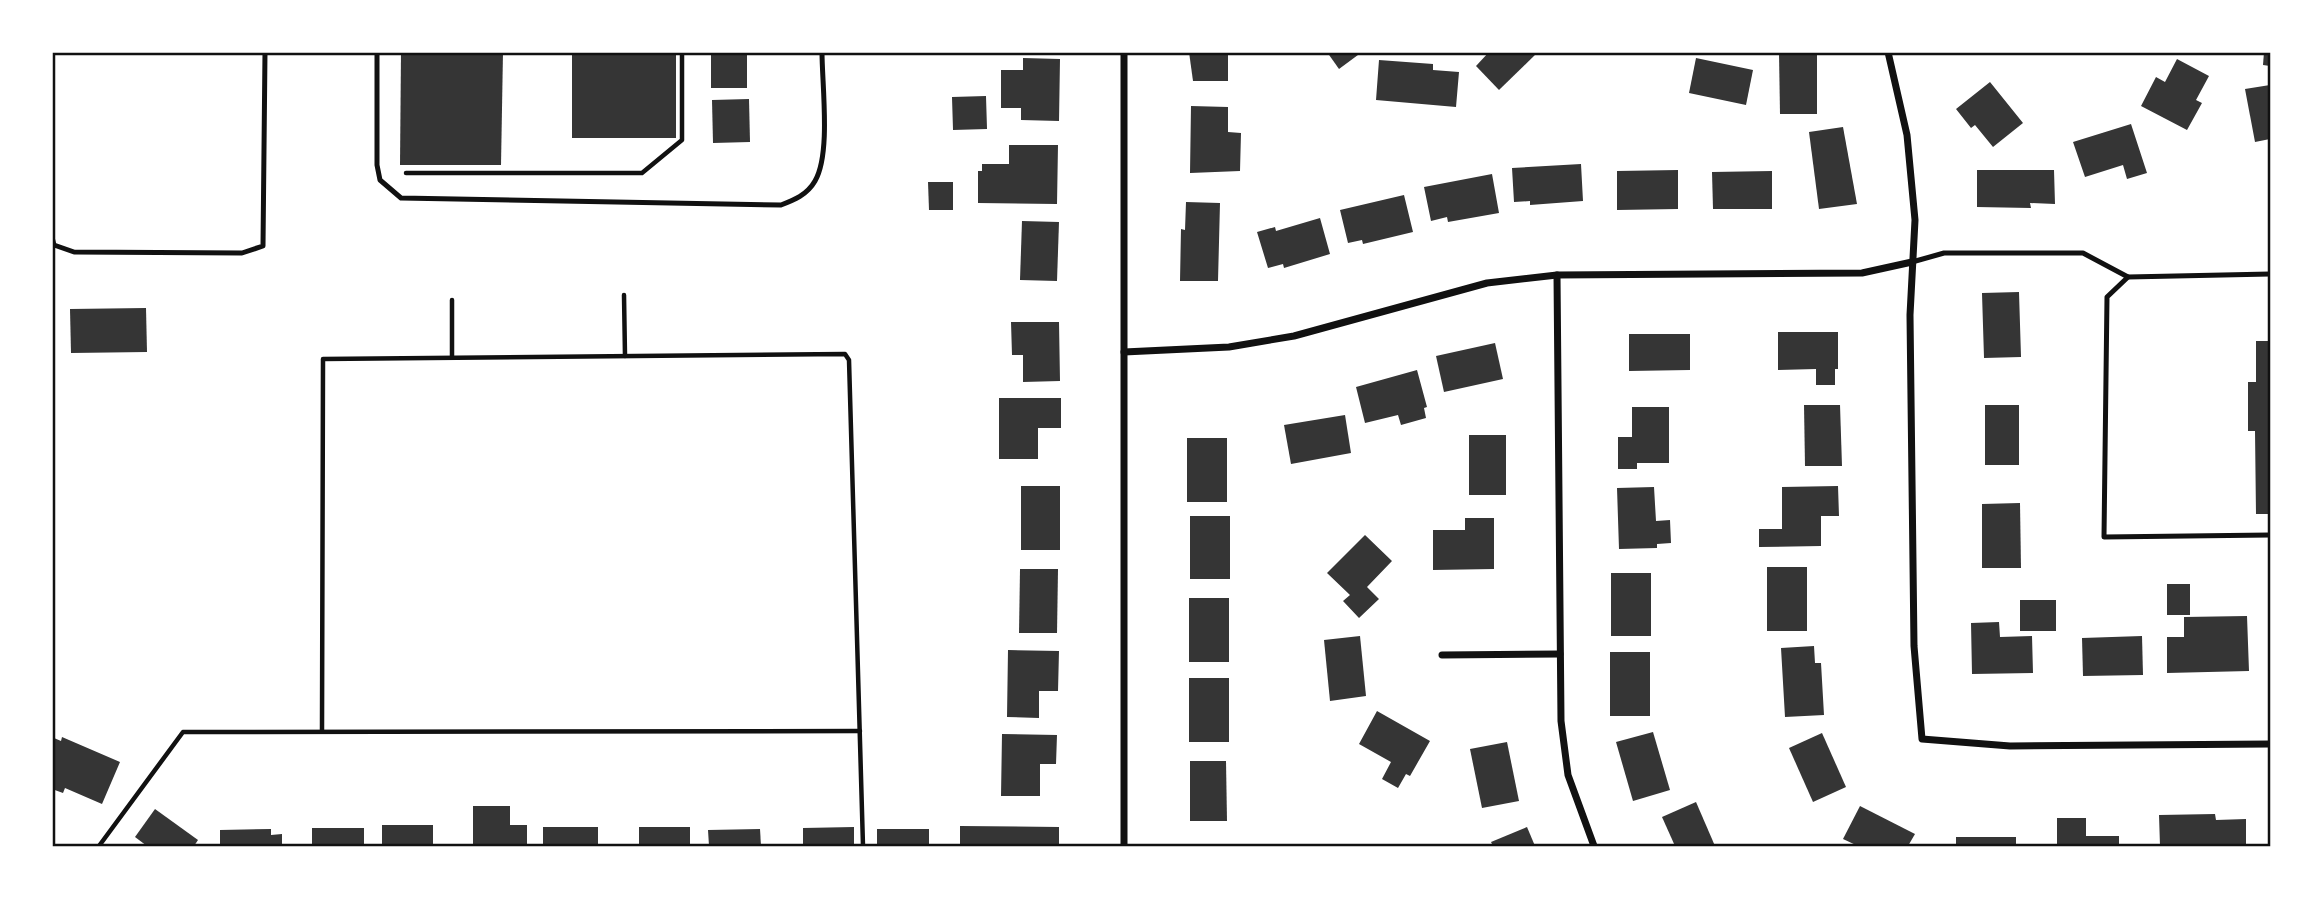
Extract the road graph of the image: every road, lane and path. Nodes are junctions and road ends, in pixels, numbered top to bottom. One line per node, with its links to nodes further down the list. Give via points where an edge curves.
1 (265, 52): 8 (lane, via 263,246 242,253 74,252 54,245)
2 (377, 52): 4 (lane, via 377,165 380,180 401,198 781,205 801,197 816,180 823,153)
3 (682, 52): 7 (path, via 682,140 642,173)
4 (822, 52)
5 (1124, 52): 15 (street)
6 (1888, 52): 9 (street, via 1907,135 1915,220)
7 (406, 173)
8 (52, 237)
9 (1912, 262): 11 (street, via 1862,273); 12 (lane, via 1944,253 2083,253); 23 (street, via 1914,646 1922,739 2010,747)
10 (2270, 274): 12 (lane)
11 (1557, 275): 15 (street, via 1487,283 1294,336 1202,349); 19 (street)
12 (2128, 277): 18 (lane, via 2107,297 2104,537)
13 (624, 295): 16 (path)
14 (452, 300): 17 (path)
15 (1124, 352): 26 (street)
16 (625, 356): 17 (path); 21 (path, via 845,354 849,360)
17 (453, 358): 22 (path, via 323,359)
18 (2270, 535)
19 (1560, 654): 20 (street); 27 (street, via 1561,721 1569,775)
20 (1442, 655)
21 (860, 731): 22 (path); 25 (path)
22 (322, 732): 24 (path, via 183,732)
23 (2270, 744)
24 (99, 846)
25 (863, 846)
26 (1124, 846)
27 (1594, 846)

